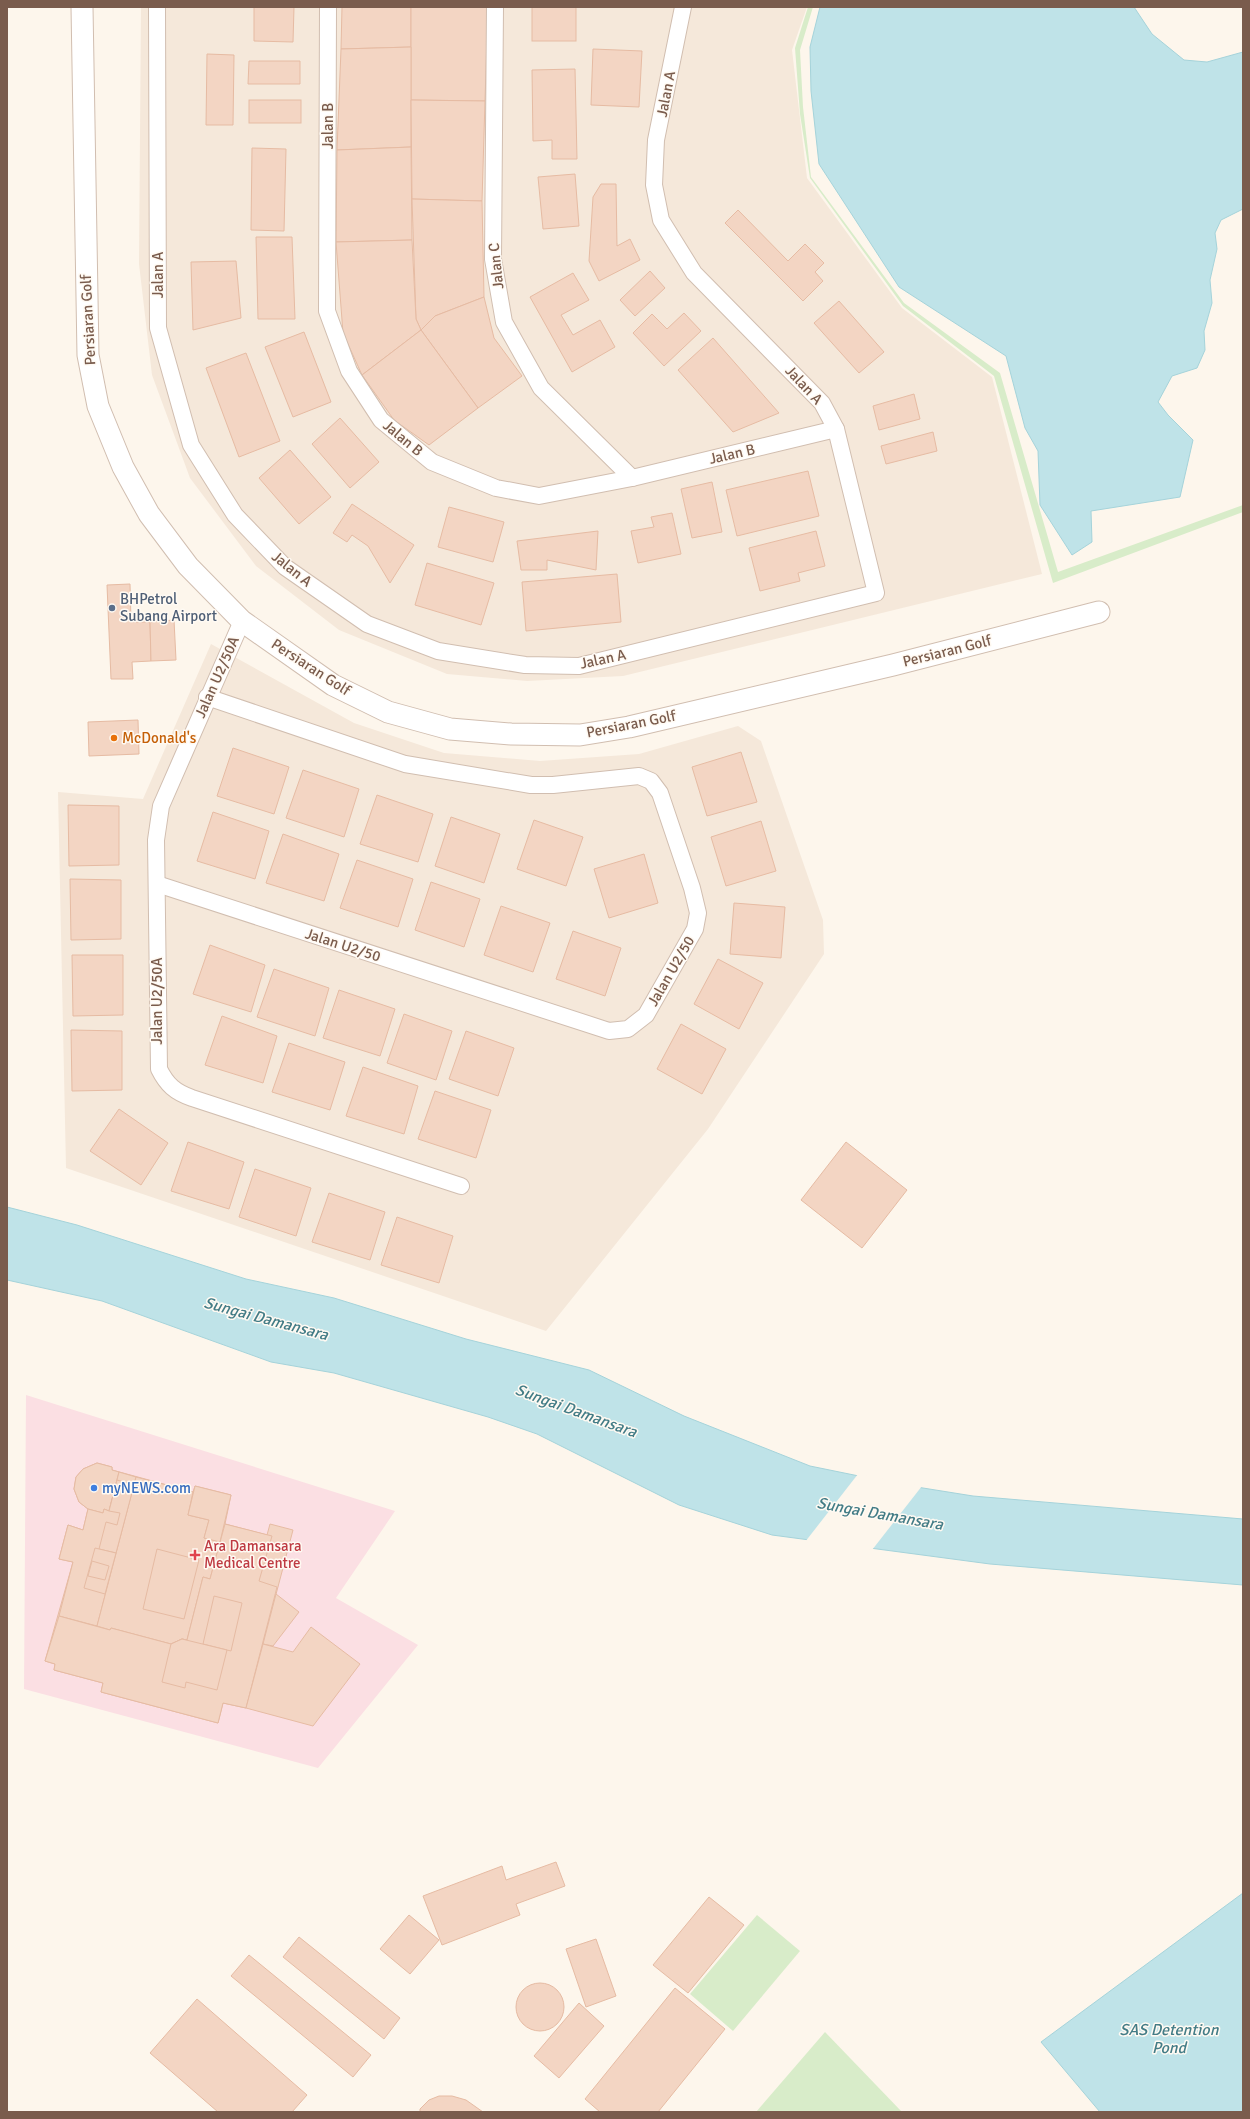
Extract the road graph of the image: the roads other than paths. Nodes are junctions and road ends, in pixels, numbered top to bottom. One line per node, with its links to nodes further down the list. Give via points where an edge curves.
1 (82, 7): 9 (street, Persiaran Golf, via 87,339 98,406 123,467 149,514 188,566)
2 (157, 7): 6 (street, Jalan A, via 158,328 191,445 235,515 285,567 367,624 438,651 525,665 579,666 876,593)
3 (328, 7): 7 (street, Jalan B, via 327,312 349,371 381,420 432,462 496,488 539,496)
4 (495, 7): 7 (street, Jalan C, via 492,259 504,322 541,388)
5 (683, 7): 6 (street, Jalan A, via 656,140 654,185 662,220 694,273 822,402)
6 (836, 429): 7 (street, Jalan B)
7 (632, 478)
8 (1099, 612): 9 (street, Persiaran Golf, via 778,692 629,727 580,735 511,734 450,729 388,712 333,685)
9 (242, 621): 10 (street, Jalan U2/50A)
10 (207, 698): 11 (street, Jalan U2/50A, via 161,806 156,840); 11 (street, Jalan U2/50, via 405,764 531,786 639,776 651,781 660,793 692,888 698,913 696,930 646,1015 628,1028 609,1031)
11 (157, 884): 12 (street, Jalan U2/50A, via 157,1050 159,1069 165,1082 177,1092 192,1098)
12 (461, 1186)

